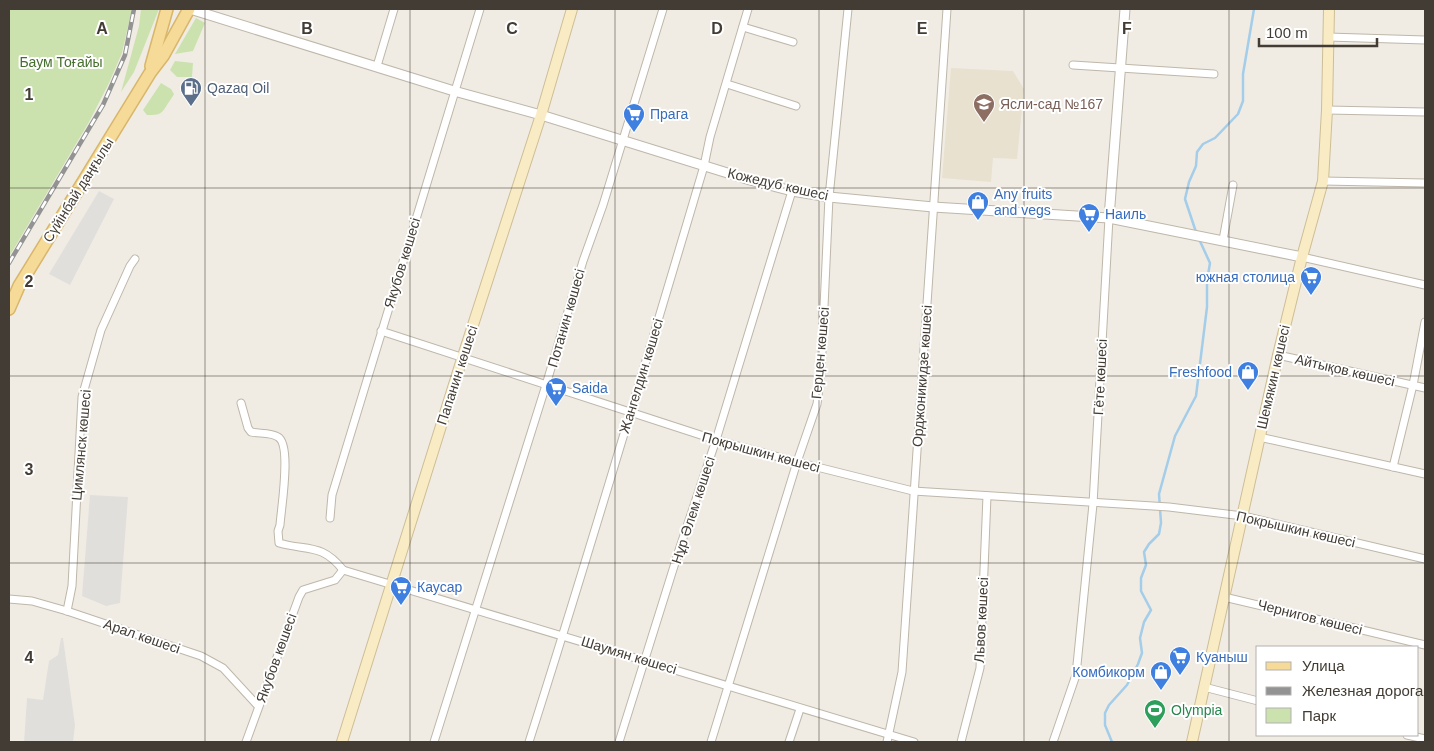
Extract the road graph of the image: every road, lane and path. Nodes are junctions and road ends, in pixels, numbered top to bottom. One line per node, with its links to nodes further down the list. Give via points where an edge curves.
1 (167, 9): 19 (main road, Сүйінбай даңғылы)
2 (189, 9): 17 (street, Кожедуб көшесі); 19 (main road, Сүйінбай даңғылы)
3 (394, 9): 17 (street)
4 (480, 9): 22 (street, Якубов көшесі)
5 (572, 9): 26 (main road, Папанин көшесі)
6 (663, 9): 27 (street, Потанин көшесі)
7 (748, 9): 12 (street, Жангелдин көшесі)
8 (848, 9): 33 (street, Герцен көшесі)
9 (948, 9): 34 (street, Орджоникидзе көшесі)
10 (1125, 9): 18 (street, Гёте көшесі)
11 (1329, 9): 13 (main road, Шемякин көшесі)
12 (743, 27): 15 (street); 21 (street, Жангелдин көшесі)
13 (1328, 37): 14 (street); 24 (main road, Шемякин көшесі)
14 (1425, 40)
15 (793, 42)
16 (1073, 65): 18 (street)
17 (377, 66): 22 (street, Кожедуб көшесі)
18 (1120, 68): 20 (street); 35 (street, Гёте көшесі)
19 (150, 73): 40 (main road, Сүйінбай даңғылы, via 19,286)
20 (1214, 74)
21 (727, 84): 23 (street); 28 (street, Жангелдин көшесі)
22 (454, 91): 26 (street, Кожедуб көшесі); 42 (street, Якубов көшесі)
23 (796, 106)
24 (1327, 110): 25 (street); 29 (main road, Шемякин көшесі)
25 (1425, 112)
26 (541, 116): 27 (street, Кожедуб көшесі); 44 (main road, Папанин көшесі)
27 (622, 141): 28 (street, Кожедуб көшесі); 45 (street, Потанин көшесі)
28 (704, 166): 32 (street, Кожедуб көшесі); 49 (street, Жангелдин көшесі)
29 (1323, 181): 30 (street); 37 (main road, Шемякин көшесі)
30 (1425, 183)
31 (1233, 185): 36 (street)
32 (792, 191): 33 (street, Кожедуб көшесі); 51 (street, Нұр Әлем көшесі)
33 (829, 197): 34 (street, Кожедуб көшесі); 52 (street, Герцен көшесі, via 822,373 817,404)
34 (934, 207): 35 (street, Кожедуб көшесі); 55 (street, Орджоникидзе көшесі)
35 (1109, 218): 36 (street, Кожедуб көшесі); 57 (street, Гёте көшесі)
36 (1224, 240): 37 (street, Кожедуб көшесі)
37 (1302, 257): 39 (street); 43 (main road, Шемякин көшесі)
38 (135, 259): 66 (street, Цимлянск көшесі, via 101,330 82,397 72,586)
39 (1425, 287)
40 (9, 309)
41 (1425, 322): 46 (street, Айтықов көшесі)
42 (381, 331): 44 (street, Покрышкин көшесі); 59 (street, Якубов көшесі, via 332,495)
43 (1278, 355): 46 (street, Айтықов көшесі); 50 (main road, Шемякин көшесі)
44 (462, 359): 45 (street, Покрышкин көшесі); 62 (main road, Папанин көшесі)
45 (546, 386): 49 (street, Покрышкин көшесі); 65 (street, Потанин көшесі)
46 (1413, 386): 47 (street, Айтықов көшесі); 53 (street, Айтықов көшесі)
47 (1425, 388)
48 (241, 403): 61 (street, via 251,432 275,435 283,444 285,467 279,543 294,548 312,548 334,558)
49 (631, 412): 51 (street, Покрышкин көшесі); 67 (street, Жангелдин көшесі)
50 (1259, 437): 53 (street); 58 (main road, Шемякин көшесі)
51 (716, 440): 52 (street, Покрышкин көшесі); 69 (street, Нұр Әлем көшесі)
52 (797, 462): 55 (street, Покрышкин көшесі); 70 (street, Герцен көшесі)
53 (1393, 467): 54 (street)
54 (1425, 474)
55 (914, 491): 56 (street, Покрышкин көшесі); 76 (street, Орджоникидзе көшесі, via 902,672)
56 (987, 496): 57 (street, Покрышкин көшесі); 86 (street, Львов көшесі, via 980,668)
57 (1093, 504): 58 (street, Покрышкин көшесі, via 1165,507); 87 (street, Гёте көшесі, via 1076,675)
58 (1243, 516): 60 (street, Покрышкин көшесі); 63 (main road, Шемякин көшесі)
59 (330, 518)
60 (1425, 559)
61 (343, 570): 62 (street, Шаумян көшесі); 73 (street, Якубов көшесі, via 336,580 303,590)
62 (391, 584): 65 (street, Шаумян көшесі); 79 (main road, Папанин көшесі)
63 (1224, 597): 68 (street, Чернигов көшесі); 71 (main road, Шемякин көшесі)
64 (9, 599): 66 (street, Арал көшесі, via 32,601)
65 (476, 609): 67 (street, Шаумян көшесі); 80 (street, Потанин көшесі)
66 (67, 611): 73 (street, Арал көшесі, via 201,656 223,668)
67 (563, 636): 69 (street, Шаумян көшесі); 81 (street, Жангелдин көшесі)
68 (1425, 645)
69 (644, 660): 70 (street, Шаумян көшесі); 82 (street, Нұр Әлем көшесі)
70 (728, 686): 74 (street, Шаумян көшесі); 83 (street, Герцен көшесі)
71 (1204, 687): 72 (street); 88 (main road, Шемякин көшесі)
72 (1256, 700)
73 (258, 706): 78 (street, Якубов көшесі)
74 (800, 709): 76 (street, Шаумян көшесі); 84 (street)
75 (1412, 736): 77 (street)
76 (888, 738): 85 (street, Шаумян көшесі)
77 (1425, 739)
78 (246, 742)
79 (342, 742)
80 (434, 742)
81 (529, 742)
82 (619, 742)
83 (711, 742)
84 (789, 742)
85 (914, 742)
86 (961, 742)
87 (1053, 742)
88 (1192, 742)

